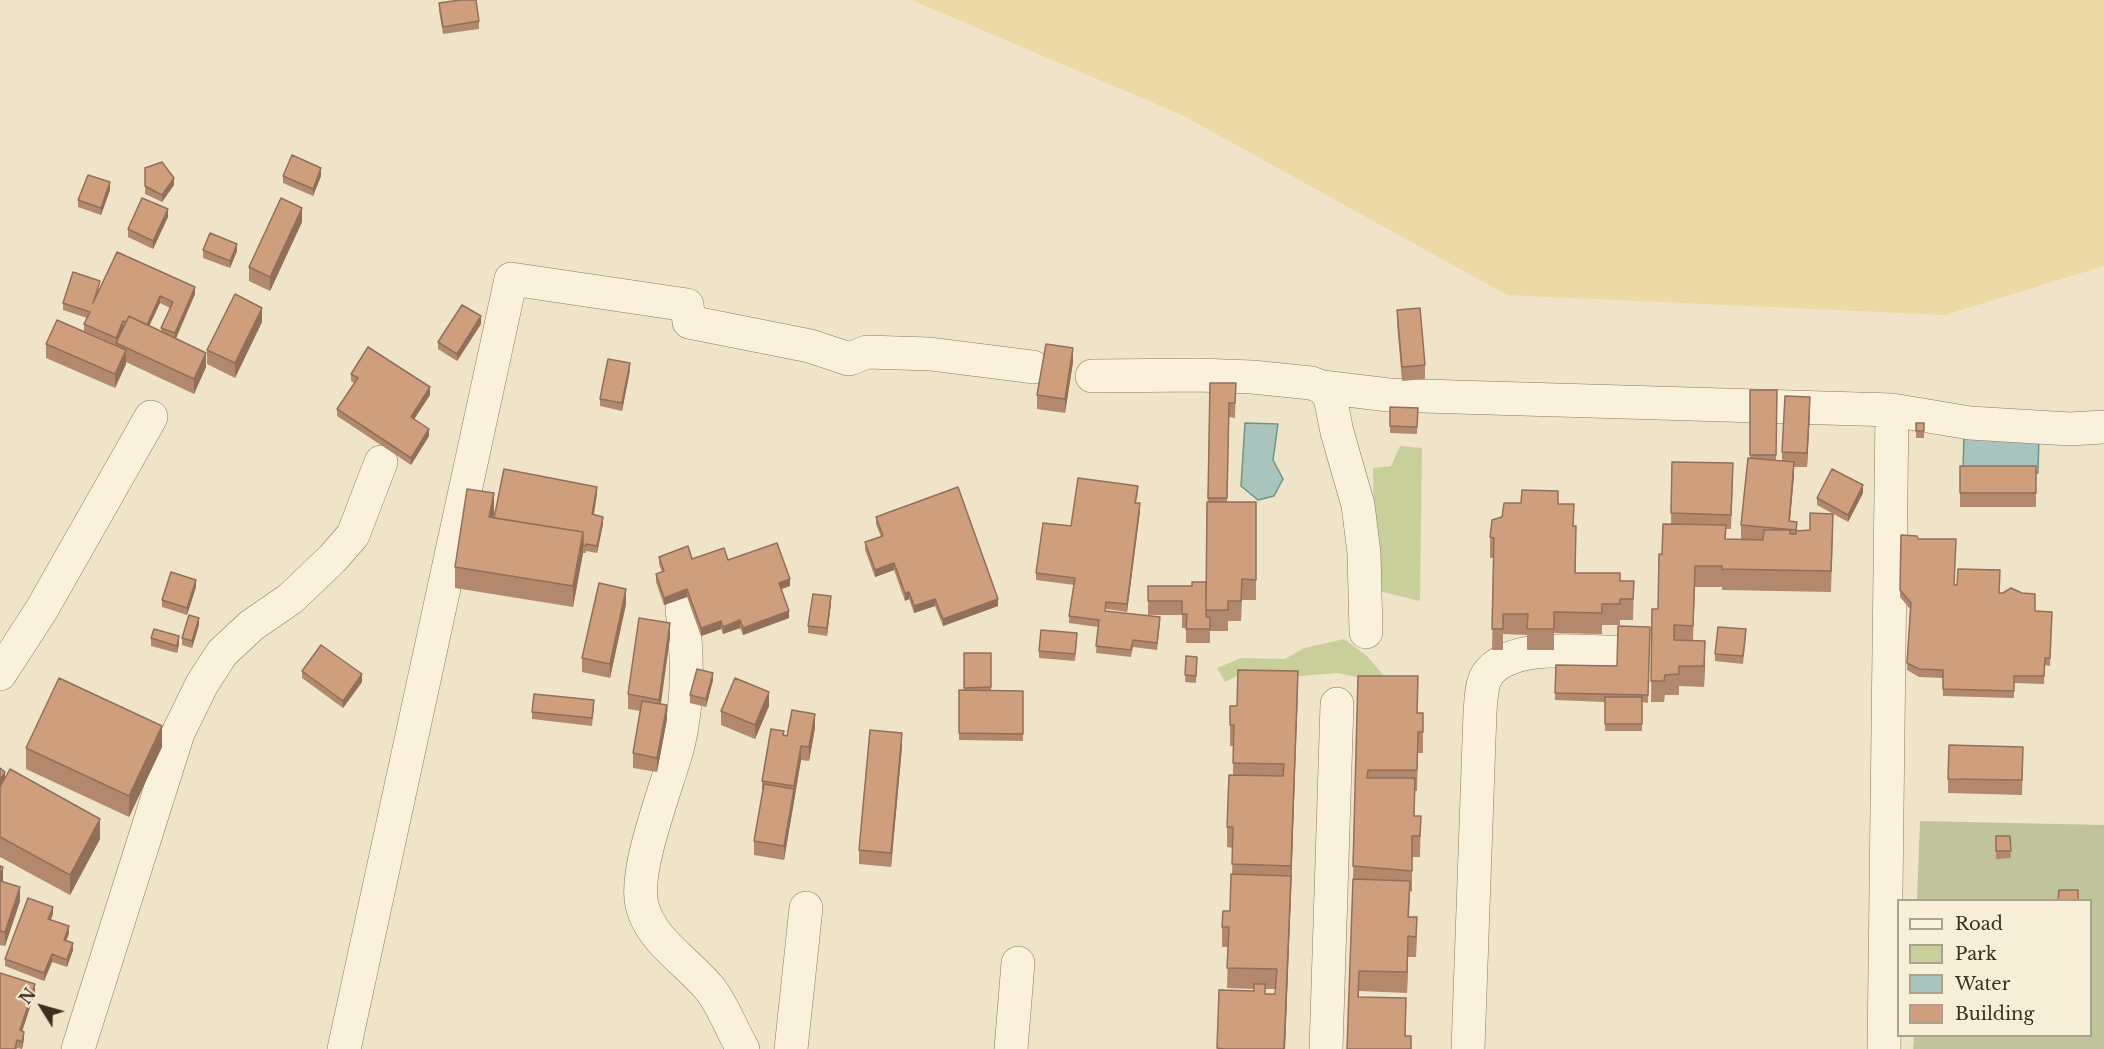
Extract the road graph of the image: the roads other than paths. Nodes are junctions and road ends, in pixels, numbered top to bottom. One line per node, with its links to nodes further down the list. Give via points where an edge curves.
1 (1033, 367): 16 (street, via 930,354 867,352 849,359 810,345 689,322 687,305 511,279)
2 (1092, 376): 3 (street, via 1252,377)
3 (1323, 387): 4 (street, via 1389,395); 9 (street, via 1330,397 1358,505 1364,552)
4 (1893, 410): 6 (street, via 1970,423); 22 (street)
5 (151, 417): 11 (street, via 42,609)
6 (2104, 428)
7 (381, 462): 15 (street, via 353,535 290,599 252,625 222,653 202,684 178,733)
8 (682, 610): 17 (street, via 687,647 685,703 678,744 639,887 652,928 711,990)
9 (1366, 632)
10 (1613, 652): 21 (street, via 1528,652 1503,661 1487,676 1480,712)
11 (0, 674)
12 (1337, 704): 20 (street)
13 (806, 908): 18 (street)
14 (1018, 963): 19 (street)
15 (78, 1049)
16 (344, 1049)
17 (743, 1049)
18 (791, 1049)
19 (1011, 1049)
20 (1326, 1049)
21 (1468, 1049)
22 (1884, 1049)

